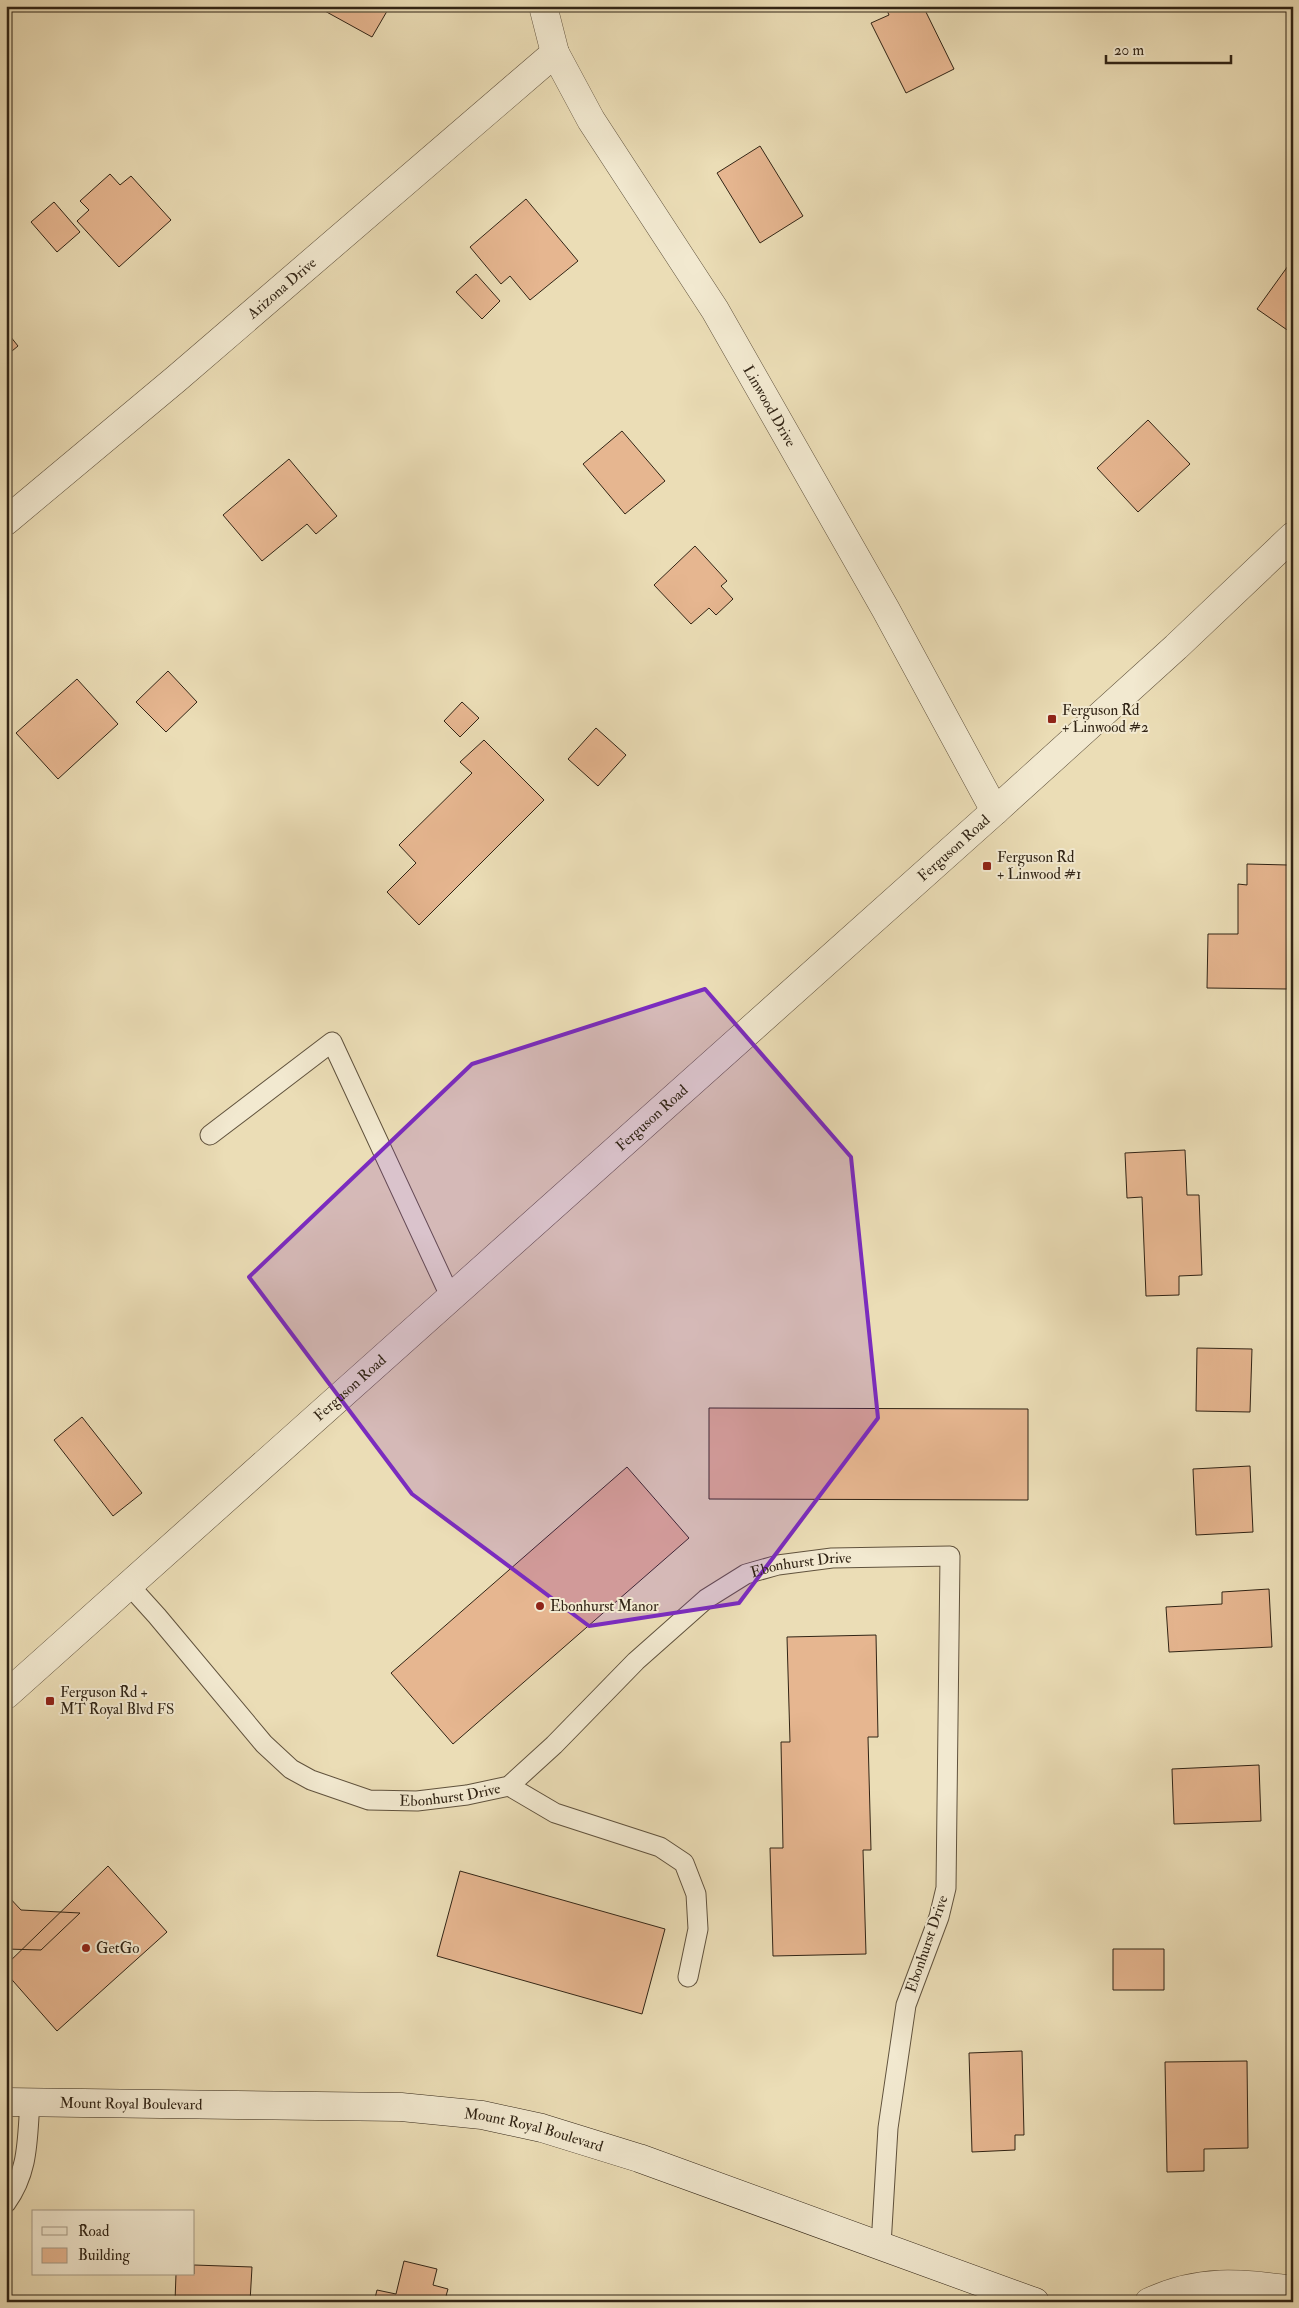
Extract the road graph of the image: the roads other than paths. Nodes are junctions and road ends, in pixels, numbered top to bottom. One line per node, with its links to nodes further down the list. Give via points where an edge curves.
1 (542, 6): 2 (street, Linwood Drive)
2 (555, 53): 3 (street, Arizona Drive); 5 (street, Linwood Drive, via 591,120 714,310 812,477)
3 (6, 521)
4 (1293, 536): 5 (street, Ferguson Road)
5 (995, 812): 7 (street, Ferguson Road)
6 (210, 1135): 7 (lane, via 332,1042)
7 (451, 1298): 8 (street, Ferguson Road)
8 (129, 1586): 9 (street, Ferguson Road); 10 (lane, Ebonhurst Drive, via 264,1744 291,1769 311,1780 369,1800 417,1802)
9 (7, 1693)
10 (509, 1786): 11 (lane, via 555,1813 660,1847 684,1863 696,1894 698,1929); 14 (lane, Ebonhurst Drive, via 554,1745 636,1660 706,1599 746,1574 778,1564 832,1558 950,1556 946,1888 939,1917 906,2005 888,2128)
11 (688, 1977)
12 (18, 2102): 13 (lane, via 25,2164 17,2187); 14 (street, Mount Royal Boulevard, via 401,2107 482,2116 542,2128 639,2158)
13 (6, 2203)
14 (881, 2245): 16 (street, Mount Royal Boulevard)
15 (1293, 2290): 17 (street, via 1228,2283 1168,2293)
16 (1035, 2302)
17 (1149, 2302)

